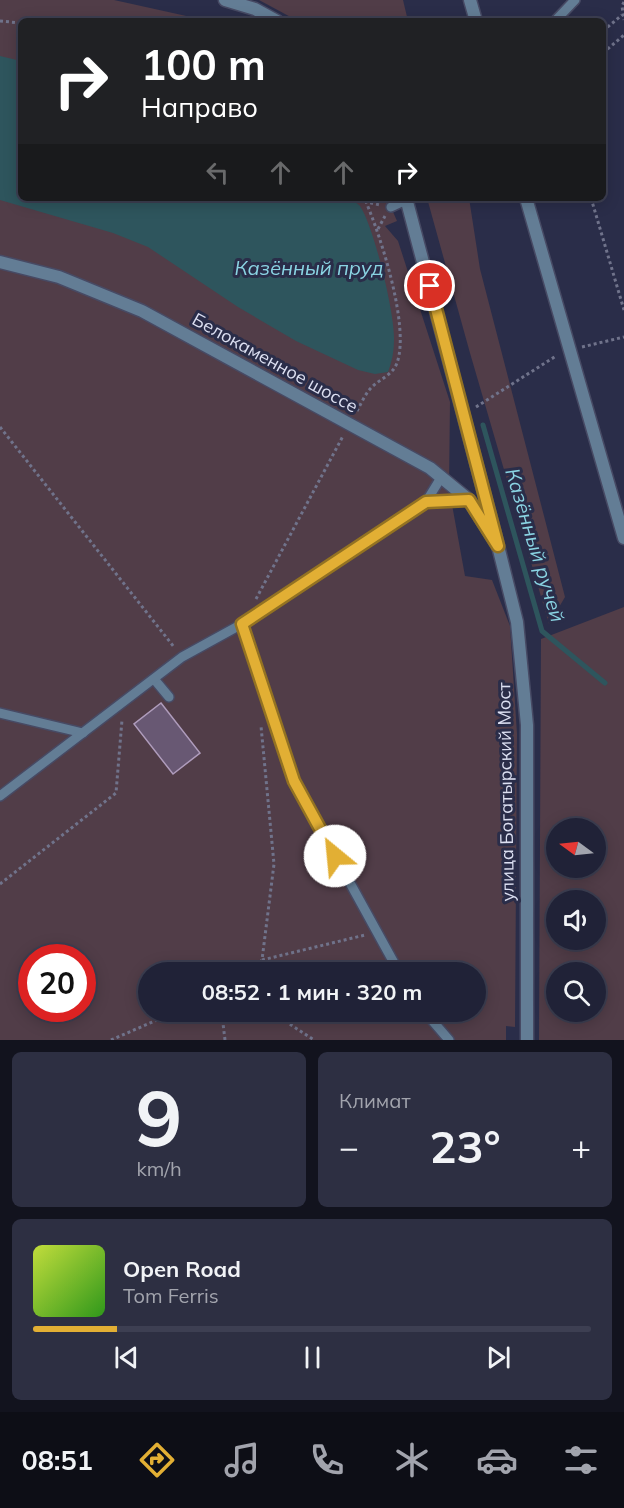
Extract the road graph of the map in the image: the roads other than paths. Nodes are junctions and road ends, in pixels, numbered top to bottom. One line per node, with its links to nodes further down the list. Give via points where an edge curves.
1 (226, 0): 4 (street)
2 (470, 0): 5 (street)
3 (575, 0): 6 (lane)
4 (272, 18)
5 (475, 18)
6 (558, 18)
7 (402, 201): 10 (lane)
8 (407, 201): 16 (street, улица Богатырский Мост)
9 (527, 201): 15 (street)
10 (391, 207)
11 (0, 262): 12 (street, Белокаменное шоссе, via 59,278 142,311)
12 (442, 476): 13 (street, Белокаменное шоссе); 14 (lane)
13 (469, 500): 14 (lane); 16 (street, Белокаменное шоссе)
14 (426, 502): 17 (lane)
15 (624, 538)
16 (498, 546): 26 (street, улица Богатырский Мост, via 517,622 527,725)
17 (242, 624): 18 (lane, via 182,657); 23 (lane, via 294,781)
18 (154, 679): 19 (lane); 21 (lane)
19 (169, 697)
20 (0, 713): 21 (lane)
21 (83, 733): 22 (lane)
22 (0, 796)
23 (393, 962)
24 (433, 1022): 25 (lane)
25 (449, 1040)
26 (527, 1040)

